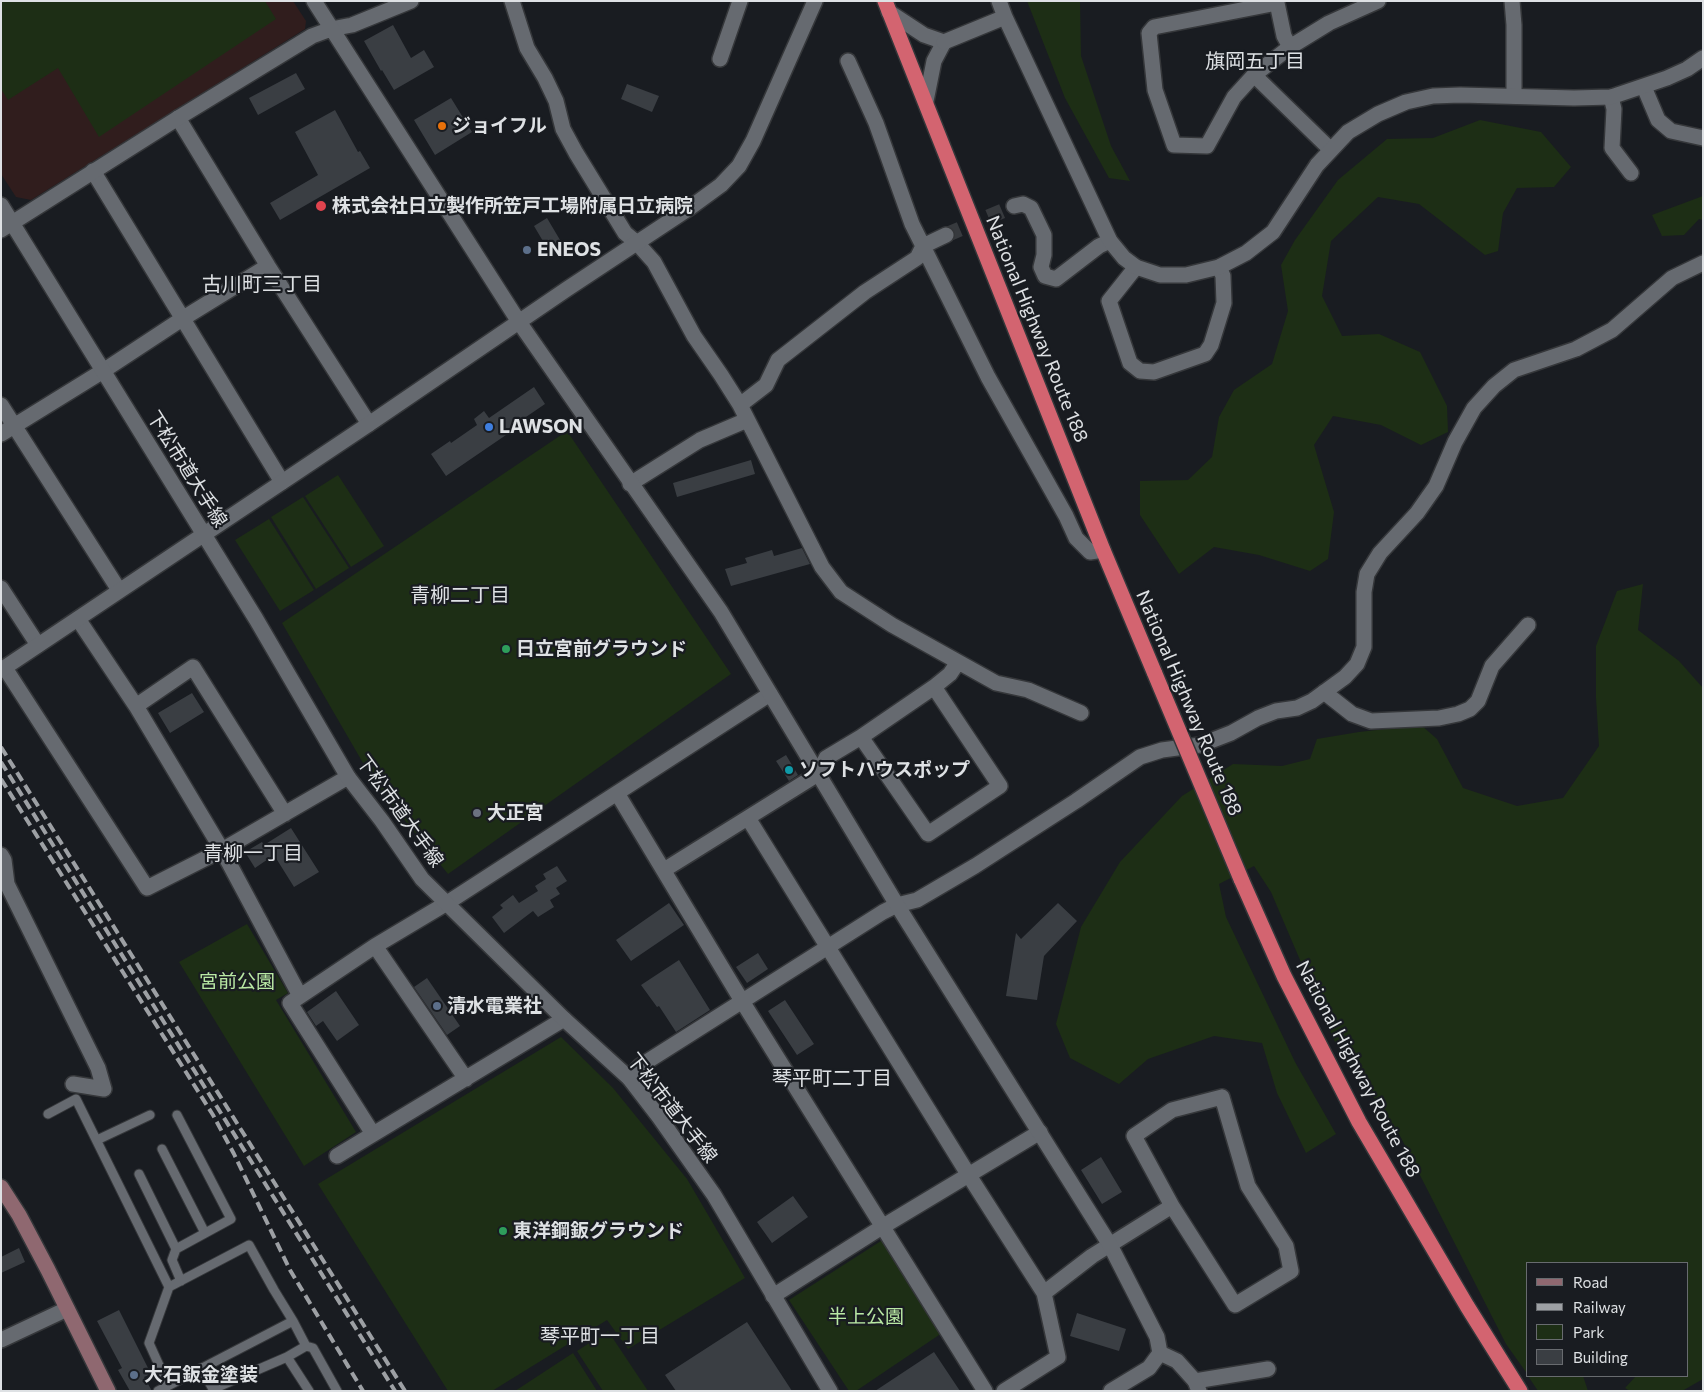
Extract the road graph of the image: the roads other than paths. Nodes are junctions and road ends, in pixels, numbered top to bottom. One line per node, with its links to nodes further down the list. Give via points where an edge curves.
1 (314, 1): 12 (street)
2 (411, 1): 12 (street, via 352,25)
3 (512, 1): 33 (street, via 527,48 556,101 562,129 625,233)
4 (740, 1): 16 (street)
5 (815, 1): 33 (street, via 739,166 714,190)
6 (999, 1): 11 (street)
7 (1378, 1): 14 (street, via 1329,23)
8 (1512, 1): 20 (street)
9 (1277, 2): 14 (street, via 1284,36); 18 (street, via 1154,27 1149,33 1155,90 1174,145 1207,146 1234,97)
10 (887, 7): 13 (street, via 924,35); 22 (highway, National Highway Route 188)
11 (1005, 17): 13 (street); 32 (street)
12 (331, 29): 23 (street, via 312,36); 40 (street)
13 (944, 42): 22 (street, via 934,61)
14 (1290, 47): 18 (street)
15 (1703, 58): 19 (street, via 1687,69)
16 (720, 59)
17 (848, 61): 34 (street, via 876,123)
18 (1254, 75): 25 (street)
19 (1644, 87): 21 (street); 24 (street, via 1658,120 1670,131)
20 (1514, 96): 21 (street); 25 (street, via 1432,96 1406,102 1370,118)
21 (1611, 97): 27 (street, via 1614,109 1612,148)
22 (926, 101): 51 (highway, National Highway Route 188)
23 (178, 118): 26 (street); 36 (street)
24 (1703, 138)
25 (1330, 149): 38 (street, via 1272,232 1246,253)
26 (93, 171): 30 (street); 39 (street)
27 (1631, 173)
28 (1, 205): 30 (street, 下松市道大手線)
29 (1014, 206): 32 (street, via 1023,204 1031,208 1044,235 1041,267 1045,276 1056,280)
30 (7, 226): 41 (street, 下松市道大手線)
31 (946, 234): 34 (street)
32 (1110, 240): 37 (street)
33 (637, 242): 40 (street); 43 (street, via 654,262 694,336)
34 (923, 246): 43 (street, via 917,258 865,292 778,360 766,385); 51 (street, via 988,377 1076,538 1090,552)
35 (1703, 263): 60 (street, via 1672,278 1612,330 1576,349 1514,370 1474,408 1436,486 1380,553 1367,574 1364,647 1357,664)
36 (268, 266): 39 (street); 45 (street)
37 (1136, 267): 38 (street, via 1160,275 1186,276); 38 (street, via 1109,301 1130,363 1140,371 1154,372 1205,354 1211,345 1224,304 1224,276)
38 (1220, 267)
39 (182, 319): 41 (street); 48 (street)
40 (519, 322): 45 (street); 49 (street)
41 (103, 371): 46 (street); 50 (street, 下松市道大手線)
42 (1, 404): 46 (street)
43 (740, 405): 44 (street)
44 (747, 420): 49 (street, via 700,440); 57 (street, via 822,567 841,592)
45 (369, 424): 48 (street)
46 (15, 426): 47 (street); 53 (street)
47 (1, 434)
48 (282, 482): 50 (street)
49 (630, 484): 61 (street, via 721,612)
50 (205, 534): 53 (street); 66 (street, 下松市道大手線)
51 (1103, 550): 121 (highway, National Highway Route 188, bridge, via 1284,976 1359,1122)
52 (1, 588): 56 (street)
53 (119, 590): 54 (street)
54 (78, 619): 56 (street); 62 (street)
55 (1528, 625): 60 (street, via 1492,666 1478,701 1458,714 1371,721 1352,714)
56 (38, 645): 58 (street)
57 (958, 662): 59 (street, via 950,674); 63 (street, via 996,683 1028,690)
58 (3, 669): 70 (street, via 147,888)
59 (934, 687): 64 (street); 64 (street, via 1000,786 928,834)
60 (1324, 692): 74 (street, via 1297,708 1276,711 1200,745 1162,750 1140,757 975,866 917,900)
61 (770, 694): 65 (street); 67 (street)
62 (136, 706): 68 (street, via 194,667); 70 (street)
63 (1081, 713)
64 (861, 737): 65 (street, via 826,758)
65 (818, 774): 69 (street); 74 (street)
66 (348, 777): 68 (street); 73 (street, 下松市道大手線, via 422,878)
67 (617, 793): 72 (street); 73 (street)
68 (285, 814): 70 (street)
69 (748, 818): 72 (street); 76 (street)
70 (222, 850): 77 (street)
71 (1, 855): 82 (street, via 8,884 98,1068 104,1089)
72 (664, 870): 78 (street)
73 (447, 903): 75 (street); 79 (street, 下松市道大手線)
74 (897, 905): 76 (street); 86 (street)
75 (375, 946): 77 (street); 81 (street)
76 (827, 948): 78 (street); 92 (street)
77 (300, 996): 87 (street, via 290,1003)
78 (742, 1001): 80 (street, via 640,1066); 95 (street)
79 (564, 1019): 80 (street, 下松市道大手線); 81 (street)
80 (629, 1078): 102 (street, 下松市道大手線, via 714,1195)
81 (466, 1079): 87 (street)
82 (73, 1084)
83 (48, 1114): 88 (lane, via 76,1099)
84 (150, 1115): 88 (lane)
85 (177, 1115): 96 (lane, via 231,1219)
86 (1040, 1132): 92 (street); 97 (street)
87 (373, 1134): 90 (street)
88 (96, 1140): 100 (lane)
89 (162, 1149): 96 (lane)
90 (337, 1156)
91 (139, 1174): 98 (lane)
92 (968, 1174): 95 (street); 101 (street)
93 (1, 1188): 103 (main road)
94 (1172, 1206): 94 (street, via 1134,1136 1172,1110 1222,1097 1248,1186 1286,1246 1291,1271 1235,1305); 97 (street)
95 (882, 1227): 102 (street); 118 (street)
96 (205, 1233): 98 (lane)
97 (1110, 1246): 101 (street); 107 (street, via 1157,1337)
98 (176, 1249): 99 (lane, via 172,1260)
99 (180, 1281): 100 (lane); 104 (lane, via 249,1245)
100 (169, 1287): 111 (lane, via 149,1343)
101 (1044, 1293): 119 (street, via 1058,1357)
102 (773, 1296): 117 (street, 下松市道大手線)
103 (67, 1309): 105 (street); 113 (main road)
104 (293, 1321): 106 (lane); 109 (lane)
105 (1, 1340)
106 (306, 1346): 108 (lane); 116 (lane, via 313,1348)
107 (1160, 1353): 112 (street, via 1178,1361); 120 (street, via 1149,1368)
108 (287, 1357): 109 (lane, via 213,1389); 115 (lane)
109 (201, 1368): 111 (lane)
110 (1268, 1369): 112 (street)
111 (168, 1385): 114 (lane)
112 (1197, 1386)
113 (108, 1391)
114 (158, 1391)
115 (309, 1391)
116 (337, 1391)
117 (830, 1391)
118 (985, 1391)
119 (1004, 1391)
120 (1111, 1391)
121 (1520, 1391)

